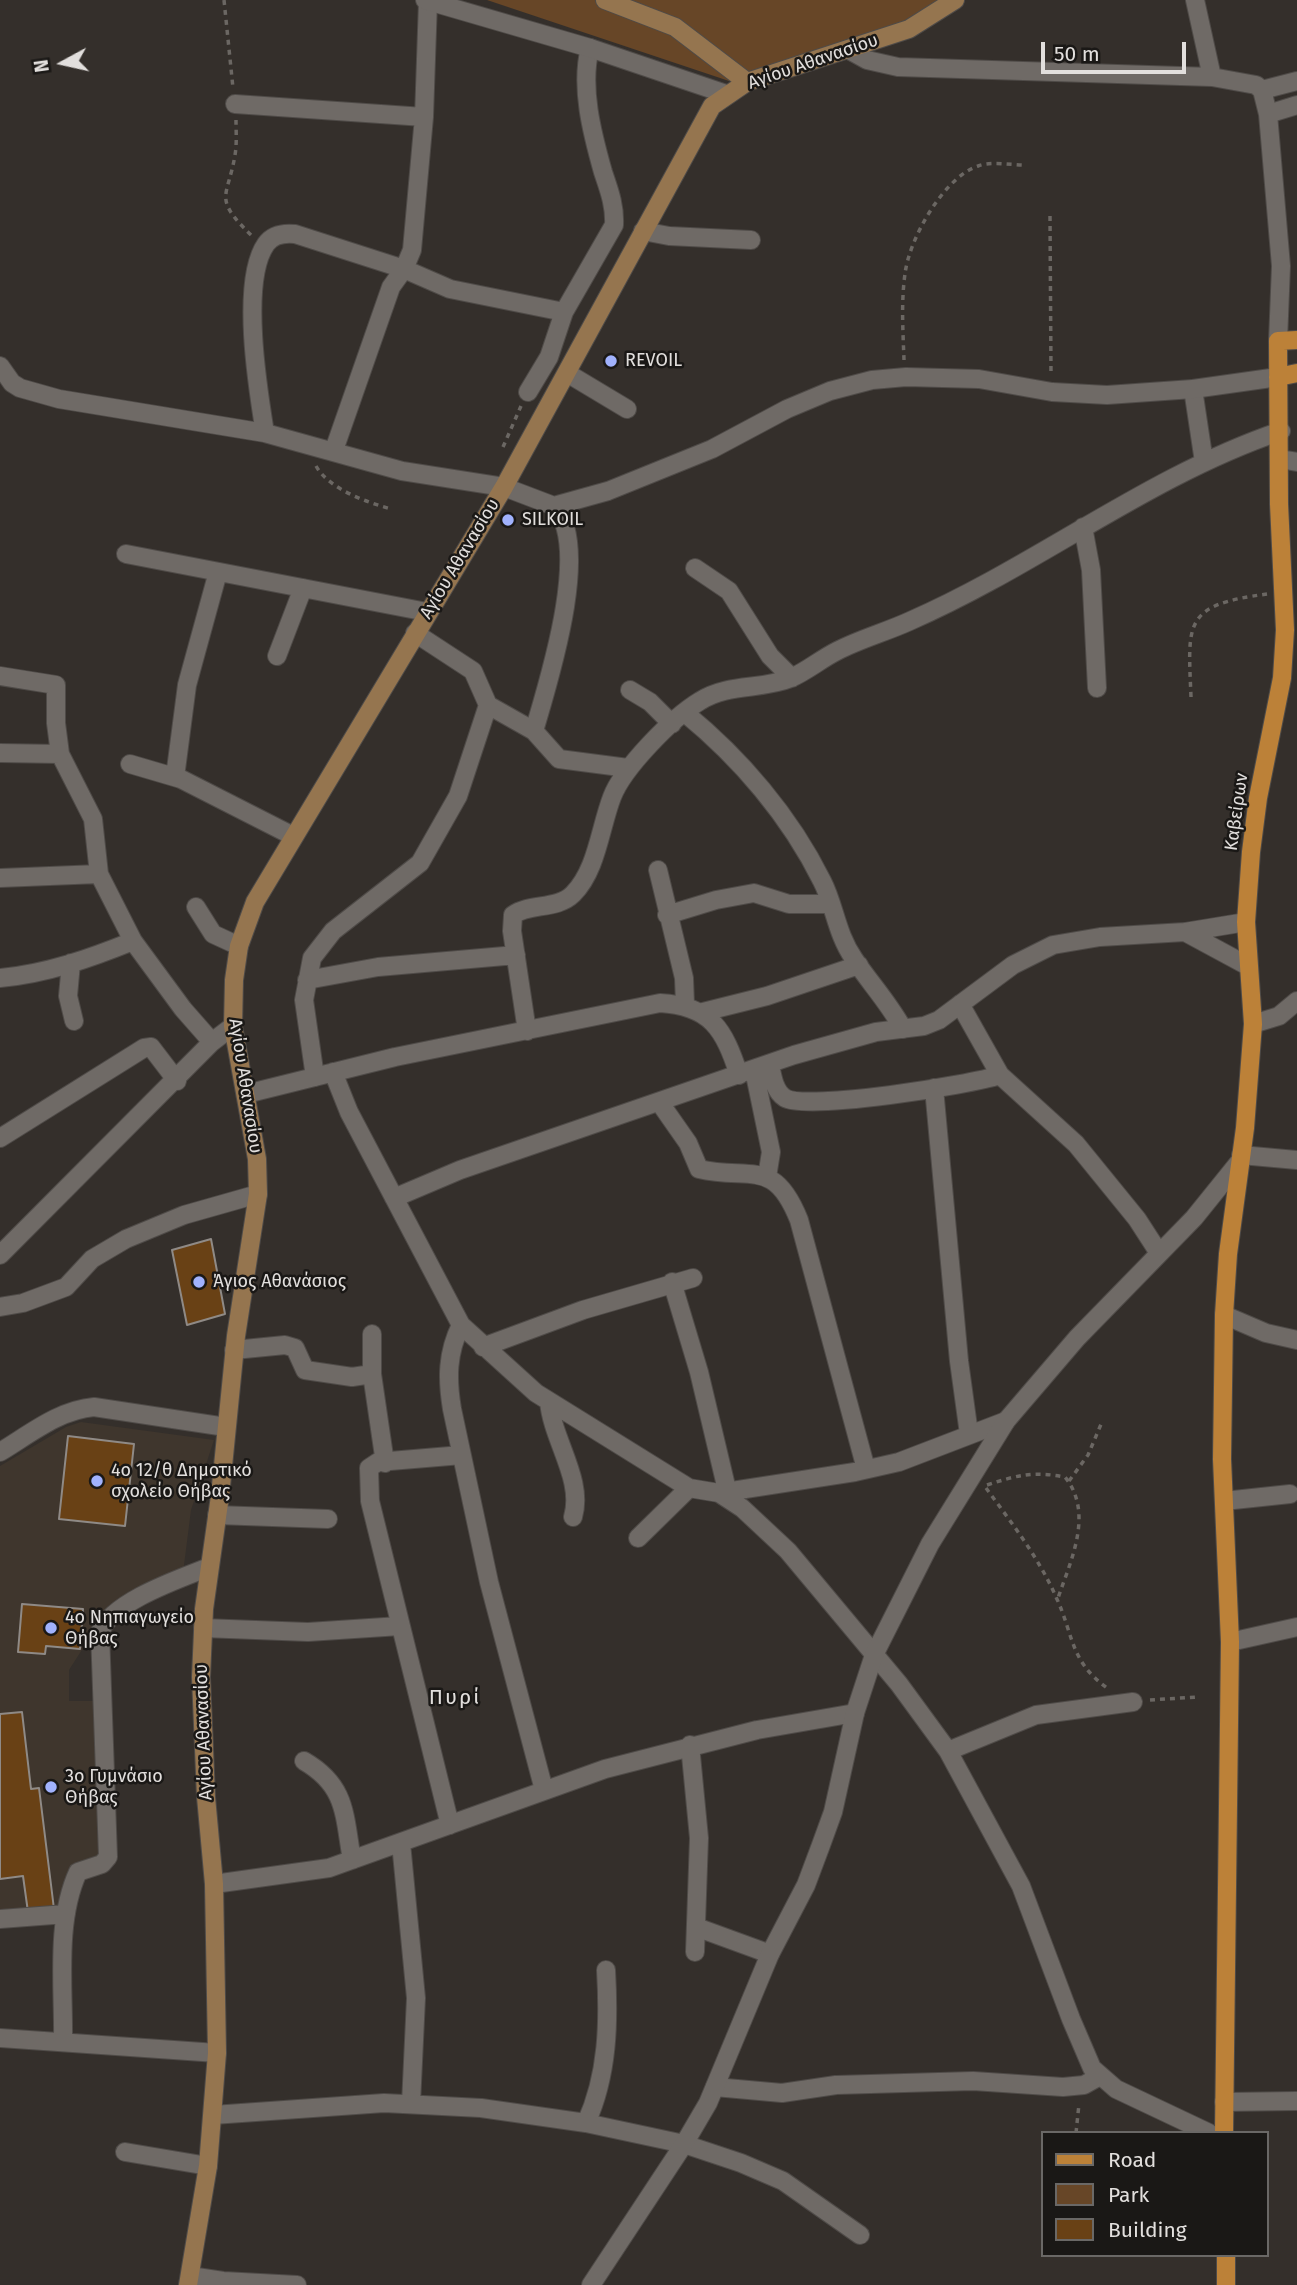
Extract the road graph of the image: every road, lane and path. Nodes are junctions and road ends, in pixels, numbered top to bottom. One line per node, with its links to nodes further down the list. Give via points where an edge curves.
1 (224, 0): 13 (path)
2 (427, 0): 6 (street); 16 (street)
3 (605, 0): 10 (main road, via 676,27)
4 (955, 0): 7 (main road, Αγίου Αθανασίου, via 909,29)
5 (1195, 0): 8 (street)
6 (590, 48): 12 (street); 23 (street, via 586,85 615,208 614,225)
7 (849, 50): 8 (street, via 867,60 898,67); 10 (main road, Αγίου Αθανασίου)
8 (1212, 77): 11 (street)
9 (1297, 81): 11 (street)
10 (747, 82): 12 (main road, Αγίου Αθανασίου)
11 (1262, 90): 15 (street)
12 (726, 94): 19 (main road, Αγίου Αθανασίου, via 712,106)
13 (235, 104): 16 (street); 21 (path, via 235,155 226,181 226,205 250,234)
14 (1297, 105): 15 (street)
15 (1268, 114): 25 (street, via 1281,266)
16 (424, 117): 22 (street, via 412,250)
17 (1026, 165): 29 (path, via 981,164 961,172 932,209 905,271)
18 (1050, 216): 34 (path)
19 (643, 231): 20 (street); 27 (main road, Αγίου Αθανασίου)
20 (751, 240)
21 (266, 243): 22 (street, via 280,233 295,234); 37 (street, via 253,308 255,368)
22 (404, 269): 23 (street, via 450,289); 39 (street, via 391,287)
23 (564, 312): 33 (street, via 549,357)
24 (1297, 340): 25 (main road)
25 (1278, 341): 30 (main road, Καβείρων)
26 (0, 366): 31 (street)
27 (567, 373): 35 (street); 42 (main road, Αγίου Αθανασίου)
28 (1297, 373): 30 (main road)
29 (906, 377): 34 (street, via 979,379); 43 (street, via 830,391 663,471)
30 (1278, 377): 32 (street); 36 (main road, Καβείρων)
31 (6, 382): 37 (street, via 59,398)
32 (1193, 389): 34 (street, via 1107,395); 41 (street)
33 (528, 392)
34 (1052, 392)
35 (627, 409)
36 (1281, 431): 40 (main road, Καβείρων); 41 (street)
37 (265, 433): 38 (street)
38 (310, 444): 39 (street); 44 (path, via 320,474 363,501)
39 (334, 450): 42 (street, via 402,471)
40 (1288, 461): 50 (main road, Καβείρων, via 1279,504)
41 (1204, 462): 45 (street)
42 (504, 487): 43 (street); 51 (main road, Αγίου Αθανασίου)
43 (554, 506): 61 (street, via 562,515 569,561 568,599)
44 (391, 509)
45 (1083, 527): 55 (street, via 912,620 839,650); 56 (street, via 1091,570)
46 (126, 554): 48 (street)
47 (695, 568): 55 (street, via 729,591 770,656)
48 (218, 572): 49 (street); 66 (street, via 187,685)
49 (303, 588): 51 (street); 53 (street)
50 (1285, 591): 58 (path, via 1219,605 1193,623 1189,635); 74 (main road, Καβείρων, via 1282,678 1258,798)
51 (427, 612): 52 (main road, Αγίου Αθανασίου)
52 (415, 633): 59 (street, via 473,671); 67 (main road, Αγίου Αθανασίου)
53 (277, 656)
54 (0, 677): 63 (street, via 56,685)
55 (792, 678): 60 (street, via 717,693)
56 (1097, 688)
57 (630, 690): 60 (street)
58 (1191, 696)
59 (488, 705): 61 (street); 83 (street, via 458,796 420,863 333,930 312,958)
60 (679, 718): 65 (street); 71 (street, via 724,745 756,782 824,883)
61 (534, 731): 65 (street, via 559,759)
62 (0, 753): 63 (street)
63 (60, 754): 69 (street, via 93,819)
64 (130, 764): 66 (street)
65 (628, 768): 78 (street, via 612,797 583,881 571,896 513,915)
66 (175, 777): 67 (street)
67 (293, 836): 77 (main road, Αγίου Αθανασίου, via 255,902)
68 (659, 870): 73 (street)
69 (99, 874): 70 (street); 76 (street)
70 (0, 878)
71 (829, 904): 73 (street, via 789,904 754,893); 80 (street)
72 (196, 907): 77 (street, via 213,934)
73 (667, 915): 85 (street, via 684,978)
74 (1246, 922): 75 (street); 81 (main road, Καβείρων)
75 (1185, 932): 81 (street); 86 (street, via 1053,945 1013,965)
76 (133, 941): 79 (street); 93 (street)
77 (239, 946): 90 (main road, Αγίου Αθανασίου)
78 (516, 955): 83 (street, via 378,967); 92 (street)
79 (71, 963): 82 (street); 88 (street, via 68,996)
80 (859, 965): 87 (street); 91 (street)
81 (1248, 966): 89 (main road, Καβείρων)
82 (0, 978)
83 (307, 980): 97 (street, via 305,1027)
84 (1297, 1002): 89 (street, via 1279,1016)
85 (685, 1004): 87 (street); 92 (street, via 660,1003)
86 (961, 1004): 91 (street, via 939,1020); 96 (street)
87 (703, 1012): 94 (street)
88 (74, 1021)
89 (1253, 1024): 103 (main road, Καβείρων)
90 (233, 1026): 93 (street); 100 (main road, Αγίου Αθανασίου)
91 (903, 1029): 94 (street, via 866,1035)
92 (527, 1031): 95 (street)
93 (212, 1042): 98 (street)
94 (754, 1070): 99 (street, via 774,1083 783,1097 797,1102 836,1103); 101 (street); 105 (street, via 771,1152)
95 (333, 1072): 97 (street); 107 (street)
96 (1000, 1075): 99 (street); 108 (street, via 1076,1144)
97 (315, 1077): 100 (street)
98 (177, 1081): 102 (street, via 151,1047 144,1048); 109 (street)
99 (934, 1088): 124 (street)
100 (246, 1094): 106 (main road, Αγίου Αθανασίου)
101 (660, 1104): 105 (street, via 688,1143 699,1169); 107 (street, via 460,1170)
102 (0, 1138)
103 (1241, 1158): 104 (street); 108 (street, via 1194,1218); 113 (main road, Καβείρων)
104 (1297, 1160)
105 (767, 1177): 128 (street, via 789,1195 799,1220)
106 (258, 1194): 112 (street, via 184,1215 126,1239 92,1259 66,1287); 118 (main road, Αγίου Αθανασίου)
107 (394, 1198): 114 (street)
108 (1158, 1253): 121 (street)
109 (0, 1255)
110 (693, 1278): 111 (street)
111 (673, 1282): 117 (street); 133 (street, via 699,1372)
112 (0, 1307)
113 (1224, 1315): 116 (street); 135 (main road, Καβείρων)
114 (460, 1325): 117 (street); 126 (street, via 451,1347 448,1381)
115 (372, 1334): 119 (street)
116 (1297, 1340)
117 (483, 1347): 120 (street)
118 (234, 1350): 119 (street, via 285,1345 295,1348 305,1370 352,1377); 123 (main road, Αγίου Αθανασίου)
119 (372, 1374): 127 (street)
120 (549, 1401): 132 (street); 137 (street, via 577,1492)
121 (1006, 1421): 124 (street); 129 (street)
122 (1102, 1422): 130 (path, via 1088,1455)
123 (226, 1427): 125 (street, via 94,1407 65,1413); 136 (main road, Αγίου Αθανασίου)
124 (969, 1434): 128 (street, via 899,1462)
125 (0, 1452)
126 (462, 1455): 127 (street); 153 (street, via 489,1582)
127 (384, 1463): 142 (street, via 369,1468 368,1488)
128 (866, 1469): 133 (street)
129 (974, 1470): 131 (path); 146 (street, via 905,1590)
130 (1069, 1481): 131 (path, via 1040,1473 1018,1474); 141 (path, via 1077,1492 1080,1515 1077,1541)
131 (985, 1486): 141 (path)
132 (690, 1488): 133 (street); 139 (street)
133 (723, 1492): 146 (street, via 788,1551)
134 (1290, 1494): 135 (street)
135 (1224, 1501): 145 (main road, Καβείρων)
136 (217, 1515): 138 (street); 140 (main road, Αγίου Αθανασίου)
137 (573, 1517)
138 (328, 1519)
139 (638, 1538)
140 (209, 1567): 144 (main road, Αγίου Αθανασίου); 158 (street, via 166,1584 105,1619 100,1632 108,1857 102,1864 78,1872)
141 (1057, 1599): 148 (path, via 1073,1648 1088,1674)
142 (400, 1626): 144 (street, via 308,1632); 154 (street)
143 (1297, 1627): 145 (street)
144 (203, 1628): 157 (main road, Αγίου Αθανασίου, via 206,1797)
145 (1230, 1643): 171 (main road, Καβείρων)
146 (874, 1655): 149 (street); 151 (street)
147 (1197, 1697): 148 (path)
148 (1133, 1702): 151 (street, via 1036,1715)
149 (855, 1713): 150 (street); 162 (street, via 833,1812 806,1885)
150 (690, 1745): 153 (street); 160 (street, via 699,1838)
151 (948, 1751): 167 (street, via 1021,1886 1071,2019 1092,2068)
152 (304, 1760): 156 (street, via 330,1777 338,1793)
153 (544, 1790): 154 (street)
154 (450, 1825): 155 (street)
155 (401, 1843): 156 (street); 172 (street, via 415,1998)
156 (352, 1860): 157 (street, via 299,1874)
157 (214, 1884): 166 (main road, Αγίου Αθανασίου)
158 (66, 1914): 159 (street); 165 (street)
159 (0, 1919)
160 (696, 1927): 161 (street); 162 (street)
161 (695, 1952)
162 (770, 1954): 169 (street)
163 (606, 1970): 174 (street, via 605,2048 598,2097)
164 (0, 2038): 165 (street)
165 (63, 2042): 166 (street)
166 (217, 2053): 173 (main road, Αγίου Αθανασίου)
167 (1100, 2076): 168 (street); 176 (street, via 1141,2102)
168 (1084, 2085): 169 (street, via 917,2082 836,2085 782,2093); 175 (path)
169 (715, 2087): 178 (street)
170 (1297, 2101): 171 (street)
171 (1224, 2102): 177 (main road, Καβείρων)
172 (411, 2104): 173 (street); 174 (street, via 481,2108)
173 (213, 2115): 180 (main road, Αγίου Αθανασίου)
174 (586, 2123): 178 (street)
175 (1076, 2131)
176 (1205, 2131)
177 (1224, 2131)
178 (684, 2144): 181 (street, via 783,2180); 185 (street)
179 (125, 2152): 180 (street)
180 (208, 2166): 183 (main road, Αγίου Αθανασίου)
181 (860, 2235)
182 (1226, 2257): 186 (main road)
183 (189, 2280): 184 (street)
184 (297, 2285)
185 (591, 2285)
186 (1226, 2285)

